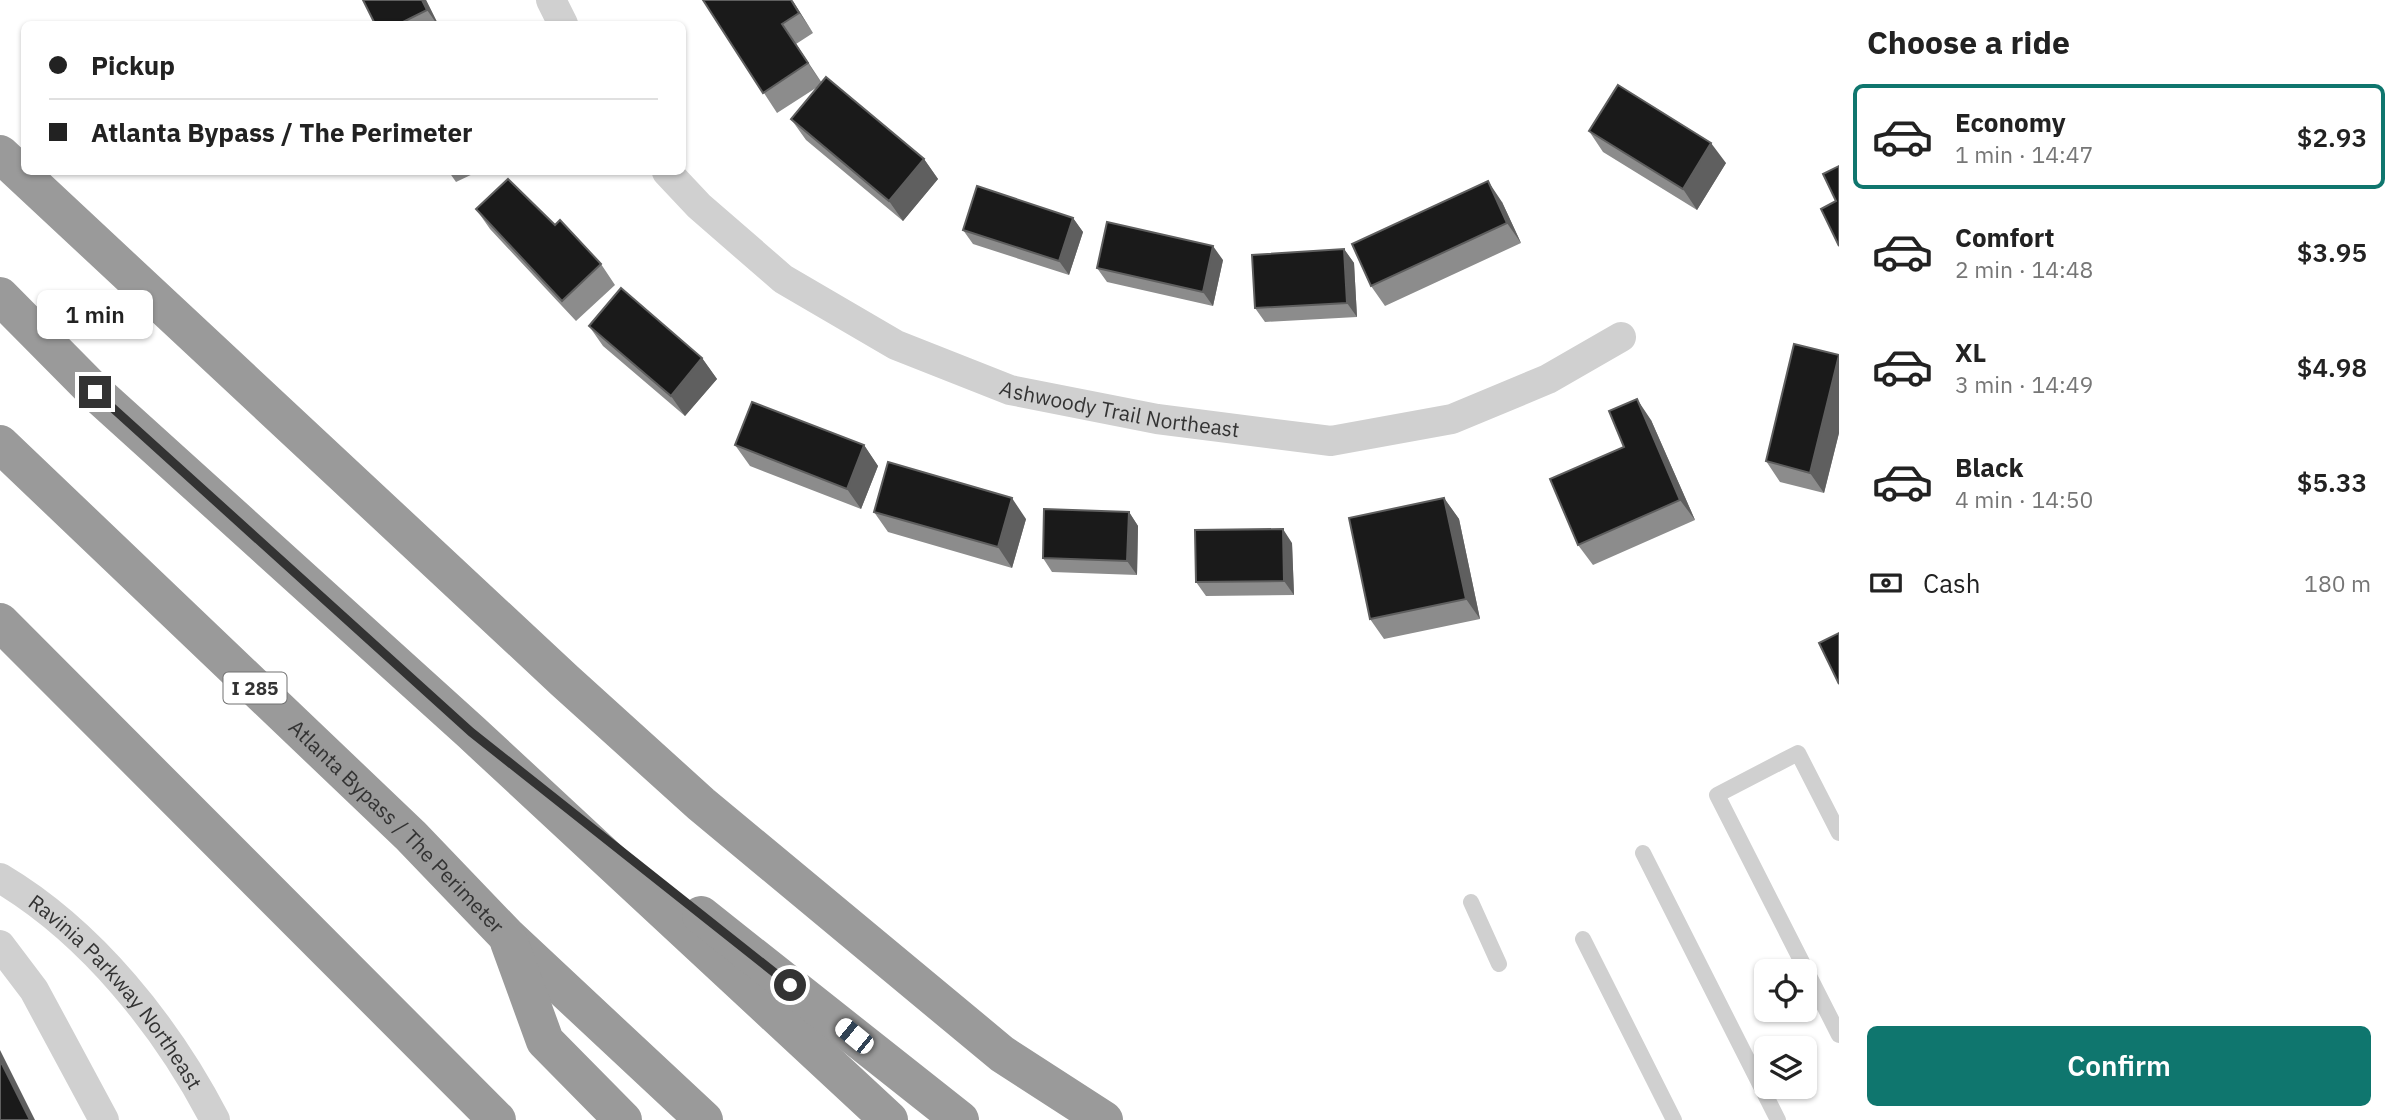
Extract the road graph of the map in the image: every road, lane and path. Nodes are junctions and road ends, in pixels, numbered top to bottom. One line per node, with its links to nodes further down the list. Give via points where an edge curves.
1 (551, 0): 2 (street)
2 (562, 21)
3 (0, 155): 5 (highway)
4 (21, 175): 28 (highway, via 701,804 1002,1054)
5 (21, 175)
6 (670, 175): 8 (street, Ashwoody Trail Northeast, via 783,279 896,345 1010,390 1157,419 1331,441 1439,422 1548,379)
7 (0, 296): 11 (highway, via 95,392)
8 (1621, 337)
9 (0, 444): 16 (highway, Atlanta Bypass / The Perimeter / I 285, via 411,836)
10 (0, 622): 23 (highway)
11 (471, 732): 26 (highway); 27 (highway)
12 (1839, 833): 20 (lane, via 1798,753 1717,795)
13 (1643, 853): 30 (lane)
14 (0, 878): 22 (street, Ravinia Parkway Northeast, via 26,893 79,939 138,1000 197,1085)
15 (1471, 902): 19 (lane)
16 (507, 936): 24 (highway, via 545,1041); 25 (highway, Atlanta Bypass / The Perimeter / I 285)
17 (1583, 939): 29 (lane)
18 (0, 945): 21 (street, via 34,990)
19 (1499, 964)
20 (1839, 1035)
21 (104, 1120)
22 (215, 1120)
23 (497, 1120)
24 (623, 1120)
25 (704, 1120)
26 (889, 1120)
27 (960, 1120)
28 (1104, 1120)
29 (1674, 1120)
30 (1778, 1120)

